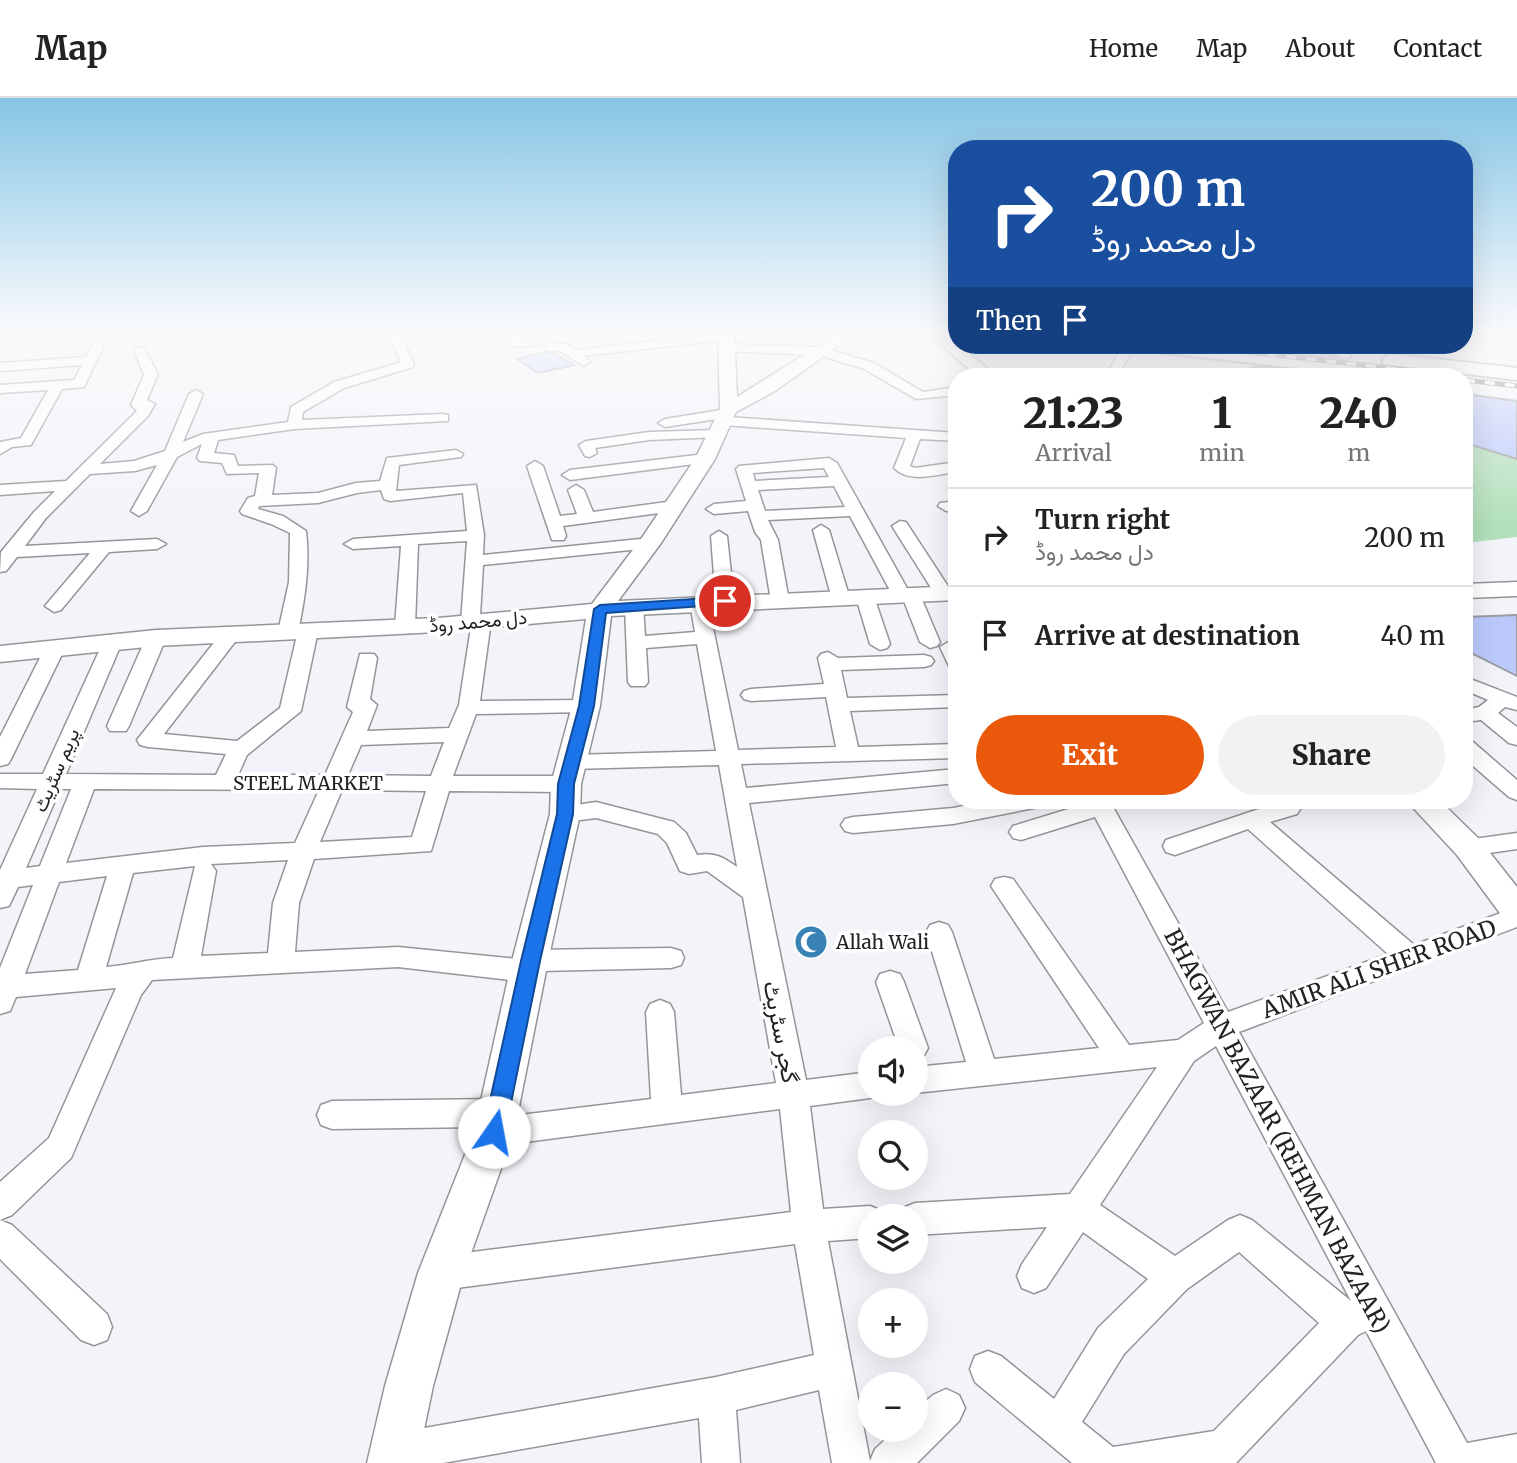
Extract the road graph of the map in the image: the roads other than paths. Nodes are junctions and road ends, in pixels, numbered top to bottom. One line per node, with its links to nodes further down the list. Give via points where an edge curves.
1 (51, 397): 14 (street, via 26,442 8,443)
2 (141, 397): 20 (street, via 138,405 148,404)
3 (195, 397): 16 (street)
4 (318, 397): 8 (street, via 296,410)
5 (722, 397): 9 (street)
6 (757, 397): 9 (street)
7 (443, 418): 8 (street)
8 (295, 425): 12 (street)
9 (720, 427): 10 (street); 11 (street); 15 (street, via 586,445); 25 (street); 30 (street, via 573,483)
10 (915, 434): 13 (street); 19 (street, via 902,468 913,473)
11 (601, 436)
12 (212, 437): 16 (street); 24 (street, via 205,458 229,458 232,471 268,468)
13 (948, 437)
14 (0, 450)
15 (590, 453)
16 (171, 454): 20 (street, via 135,466); 27 (street)
17 (456, 454): 22 (street, via 392,461)
18 (535, 466): 31 (street)
19 (948, 468)
20 (86, 470): 21 (street)
21 (72, 485): 23 (street); 40 (street, via 22,536)
22 (387, 485): 24 (street, via 318,498); 34 (street, via 390,496 470,488)
23 (0, 490)
24 (262, 499): 58 (street, via 254,501 248,511 298,531 302,560)
25 (674, 506): 30 (street); 37 (street)
26 (714, 509): 28 (street)
27 (139, 511)
28 (756, 511): 29 (street); 29 (street, via 744,469 829,463); 51 (street, via 769,540)
29 (856, 511): 49 (street)
30 (587, 517): 31 (street)
31 (553, 522): 42 (street)
32 (900, 526): 46 (street)
33 (821, 530): 50 (street)
34 (476, 535): 36 (street); 43 (street)
35 (719, 536): 52 (street, گجر سٹریٹ)
36 (410, 540): 39 (street); 57 (street)
37 (650, 543): 42 (street); 55 (street)
38 (157, 544): 41 (street)
39 (353, 544)
40 (5, 545): 41 (street); 44 (street)
41 (104, 547): 53 (street)
42 (563, 552): 43 (street)
43 (475, 561): 56 (street)
44 (0, 567)
45 (1517, 589): 47 (street)
46 (948, 590)
47 (1473, 591)
48 (948, 593): 49 (street, دل محمد روڈ)
49 (907, 595): 50 (street, دل محمد روڈ); 71 (street, via 927,651 829,661)
50 (853, 598): 51 (street, دل محمد روڈ); 64 (street)
51 (780, 601): 52 (street, دل محمد روڈ)
52 (712, 602): 54 (street, دل محمد روڈ); 60 (street, گجر سٹریٹ)
53 (54, 606)
54 (634, 607): 55 (street, دل محمد روڈ); 63 (street)
55 (600, 609): 56 (street, دل محمد روڈ); 74 (street)
56 (476, 621): 57 (street, دل محمد روڈ); 75 (street)
57 (405, 626): 58 (street, دل محمد روڈ)
58 (298, 631): 59 (street, دل محمد روڈ); 81 (street, via 290,711)
59 (231, 634): 61 (street, دل محمد روڈ); 81 (street, via 148,740)
60 (706, 636): 63 (street); 86 (street, گجر سٹریٹ)
61 (156, 638): 62 (street, دل محمد روڈ); 77 (street)
62 (112, 642): 65 (street, دل محمد روڈ); 89 (street, پریم سٹریٹ)
63 (636, 643): 68 (street)
64 (880, 644)
65 (55, 648): 66 (street, دل محمد روڈ); 85 (street)
66 (0, 654)
67 (368, 658): 79 (street, via 358,706 368,705)
68 (638, 682)
69 (1473, 686): 73 (street)
70 (751, 695): 71 (street)
71 (836, 697): 72 (street); 83 (street)
72 (948, 701)
73 (1509, 701): 76 (street)
74 (586, 706): 75 (street); 94 (street)
75 (468, 708): 78 (street)
76 (1475, 715): 80 (street)
77 (118, 726)
78 (458, 735): 79 (street); 93 (street)
79 (355, 738): 92 (street)
80 (1517, 738)
81 (242, 748): 91 (street)
82 (948, 751): 83 (street)
83 (849, 755): 86 (street)
84 (1473, 756): 95 (street)
85 (0, 758)
86 (729, 759): 94 (street); 96 (street, گجر سٹریٹ)
87 (948, 777): 96 (street)
88 (0, 781): 89 (street, STEEL MARKET)
89 (50, 783): 90 (street, STEEL MARKET); 113 (street, پریم سٹریٹ)
90 (85, 783): 91 (street, STEEL MARKET); 111 (street)
91 (223, 783): 92 (street, STEEL MARKET)
92 (331, 783): 93 (street, STEEL MARKET); 108 (street)
93 (439, 784): 94 (street, STEEL MARKET); 108 (street, via 422,845)
94 (568, 787): 114 (street, via 596,810 666,828 677,839 689,865 711,861); 121 (street)
95 (1517, 792)
96 (736, 797): 114 (street, گجر سٹریٹ)
97 (988, 809): 103 (street)
98 (1084, 809): 104 (street)
99 (1103, 809): 128 (street, BHAGWAN BAZAAR (REHMAN BAZAAR))
100 (1286, 809): 102 (street)
101 (1430, 809): 107 (street)
102 (1252, 819): 106 (street); 118 (street)
103 (853, 825)
104 (1021, 832)
105 (1517, 841): 107 (street)
106 (1175, 846)
107 (1468, 847): 115 (street)
108 (304, 851): 109 (street); 120 (street, via 286,903)
109 (123, 866): 111 (street); 124 (street)
110 (204, 871): 122 (street)
111 (52, 874): 113 (street); 126 (street)
112 (1004, 886): 131 (street)
113 (4, 889)
114 (755, 893): 135 (street, گجر سٹریٹ)
115 (1517, 911)
116 (1517, 917): 118 (street, AMIR ALI SHER ROAD)
117 (939, 932): 133 (street)
118 (1410, 957): 128 (street, AMIR ALI SHER ROAD)
119 (671, 958): 121 (street)
120 (280, 962): 121 (street, via 398,957); 122 (street)
121 (529, 966): 138 (street)
122 (185, 967): 123 (street, via 144,970)
123 (140, 975): 124 (street); 139 (street, via 129,990 60,1148)
124 (89, 980): 126 (street)
125 (890, 982): 129 (street)
126 (3, 995)
127 (660, 1012): 136 (street)
128 (1221, 1027): 130 (street, AMIR ALI SHER ROAD); 148 (street, BHAGWAN BAZAAR (REHMAN BAZAAR))
129 (910, 1036)
130 (1184, 1052): 131 (street, AMIR ALI SHER ROAD); 140 (street)
131 (1121, 1057): 133 (street, AMIR ALI SHER ROAD)
132 (928, 1071): 133 (street, AMIR ALI SHER ROAD)
133 (984, 1073)
134 (858, 1085): 135 (street)
135 (793, 1092): 136 (street); 143 (street, گجر سٹریٹ)
136 (667, 1109): 138 (street)
137 (331, 1115): 138 (street)
138 (496, 1123): 145 (street)
139 (0, 1203)
140 (1078, 1209): 141 (street); 146 (street); 147 (street)
141 (928, 1218)
142 (858, 1223): 143 (street)
143 (809, 1226): 145 (street); 150 (street, گجر سٹریٹ)
144 (0, 1236): 149 (street)
145 (441, 1273): 156 (street)
146 (1034, 1276)
147 (1175, 1277): 148 (street, via 1240,1231); 154 (street, via 1111,1340)
148 (1359, 1315): 161 (street, via 1223,1449); 162 (street, BHAGWAN BAZAAR (REHMAN BAZAAR))
149 (94, 1327)
150 (835, 1368): 152 (street); 158 (street, گجر سٹریٹ)
151 (988, 1369): 154 (street)
152 (716, 1396): 156 (street); 157 (street)
153 (946, 1408): 159 (street)
154 (1058, 1427): 160 (street)
155 (1517, 1452): 162 (street)
156 (394, 1457)
157 (721, 1463)
158 (850, 1463)
159 (889, 1463)
160 (1102, 1463)
161 (1120, 1463)
162 (1459, 1463)

